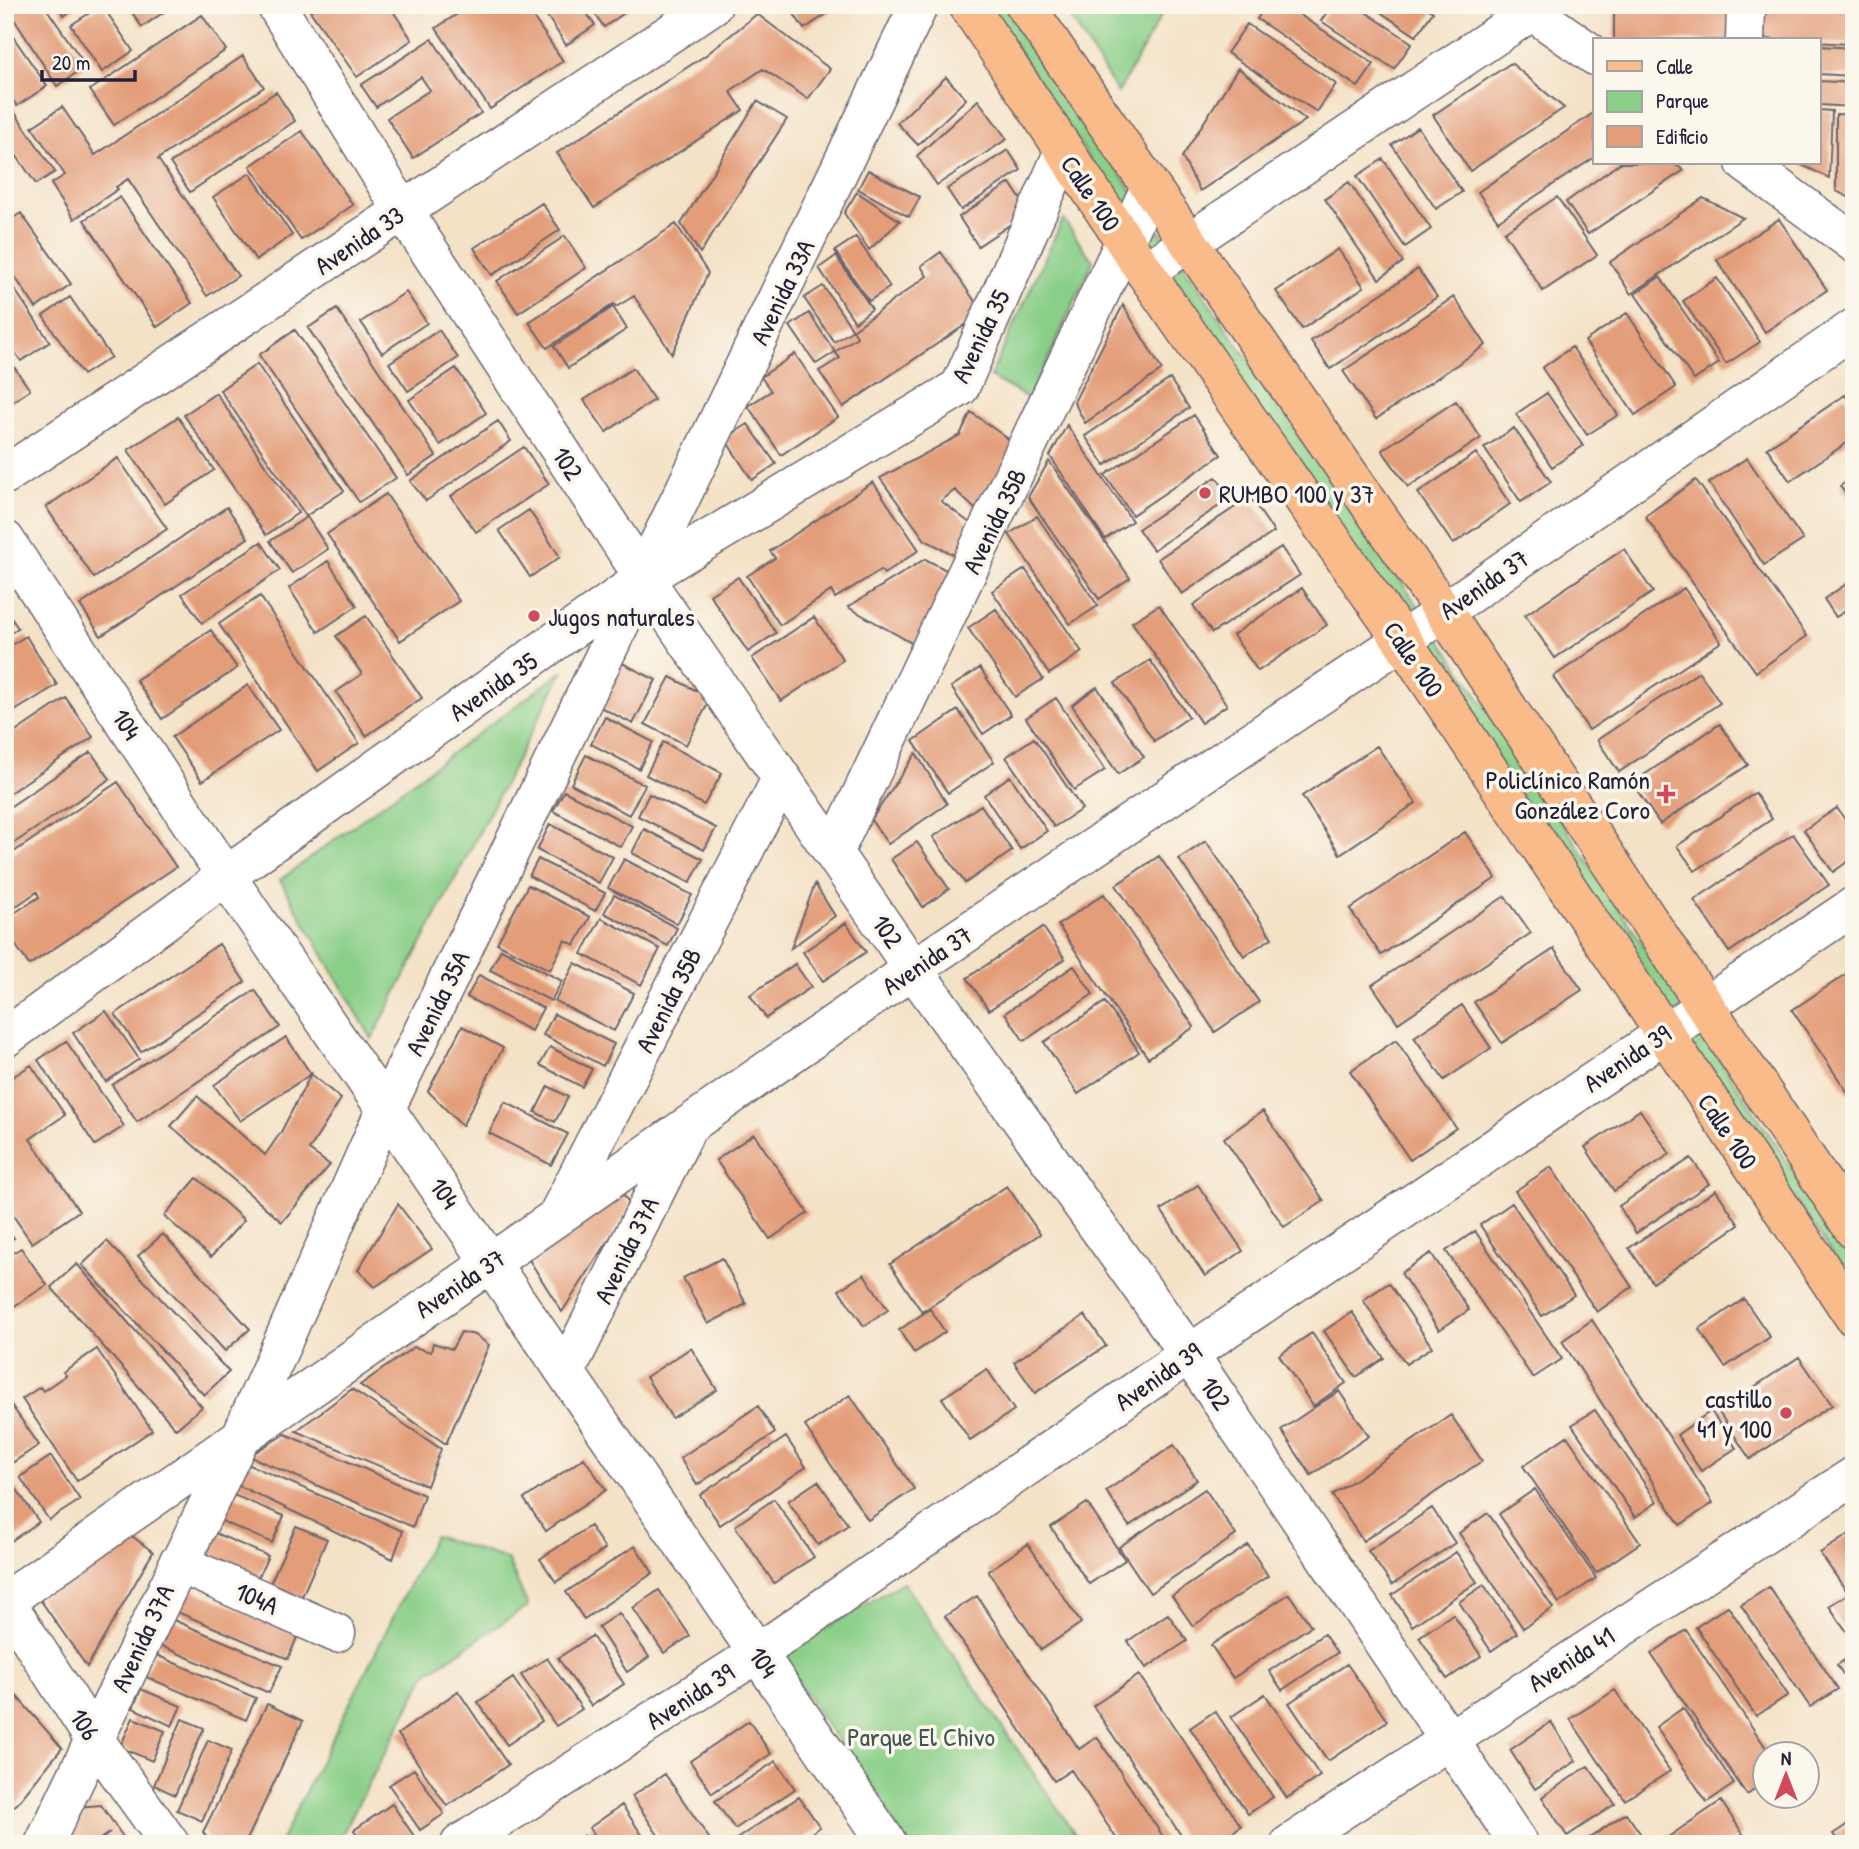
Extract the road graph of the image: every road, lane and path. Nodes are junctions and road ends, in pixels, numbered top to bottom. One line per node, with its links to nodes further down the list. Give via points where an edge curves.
1 (276, 5): 13 (street, 102)
2 (713, 5): 13 (street, Avenida 33)
3 (919, 5): 20 (street, Avenida 33A)
4 (968, 5): 10 (main road, Calle 100)
5 (1025, 5): 12 (main road, Calle 100)
6 (1746, 5): 8 (street)
7 (1532, 8): 9 (street); 14 (street)
8 (1745, 38)
9 (1593, 54)
10 (1063, 153): 16 (main road, Calle 100); 20 (street, Avenida 35, via 960,387)
11 (1746, 164): 15 (street)
12 (1150, 188): 14 (main road, Calle 100); 16 (street, Avenida 35B)
13 (403, 211): 18 (street, Avenida 33); 20 (street, 102)
14 (1187, 242): 16 (street); 21 (main road, Calle 100)
15 (1854, 243)
16 (1135, 259): 22 (main road, Calle 100); 24 (street, Avenida 35B)
17 (1854, 328): 21 (street, Avenida 37)
18 (5, 475)
19 (5, 540): 25 (street, 104)
20 (644, 578): 23 (street, 102); 25 (street, Avenida 35); 31 (street, Avenida 35A)
21 (1444, 612): 22 (street, Avenida 37); 28 (main road, Calle 100)
22 (1402, 640): 27 (street, Avenida 37); 29 (main road, Calle 100)
23 (781, 779): 24 (street, 102); 33 (street, Avenida 35B)
24 (835, 852): 27 (street, 102)
25 (226, 876): 30 (street, Avenida 35); 31 (street, 104)
26 (1854, 906): 28 (street, Avenida 39)
27 (913, 968): 32 (street, Avenida 37); 37 (street, 102)
28 (1706, 1005): 29 (street, Avenida 39); 34 (main road, Calle 100)
29 (1662, 1034): 36 (main road, Calle 100); 37 (street, Avenida 39)
30 (5, 1038)
31 (386, 1108): 35 (street, 104); 39 (street, Avenida 35A)
32 (686, 1130): 33 (street, Avenida 37); 38 (street, Avenida 37A)
33 (555, 1220): 35 (street, Avenida 37)
34 (1854, 1230)
35 (491, 1261): 38 (street, 104); 39 (street, Avenida 37)
36 (1854, 1317)
37 (1189, 1354): 44 (street, Avenida 39); 45 (street, 102)
38 (566, 1371): 44 (street, 104)
39 (242, 1434): 41 (street, Avenida 37A); 42 (street, Avenida 37)
40 (1854, 1476): 45 (street, Avenida 41)
41 (178, 1563): 43 (street, 104A); 46 (street, Avenida 37A)
42 (5, 1600): 46 (street, 106)
43 (336, 1633)
44 (758, 1653): 49 (street, Avenida 39); 50 (street, 104)
45 (1448, 1739): 51 (street, Avenida 41); 52 (street, 102)
46 (94, 1740): 47 (street, Avenida 37A); 48 (street, 106)
47 (44, 1844)
48 (170, 1844)
49 (460, 1844)
50 (888, 1844)
51 (1290, 1844)
52 (1519, 1844)

